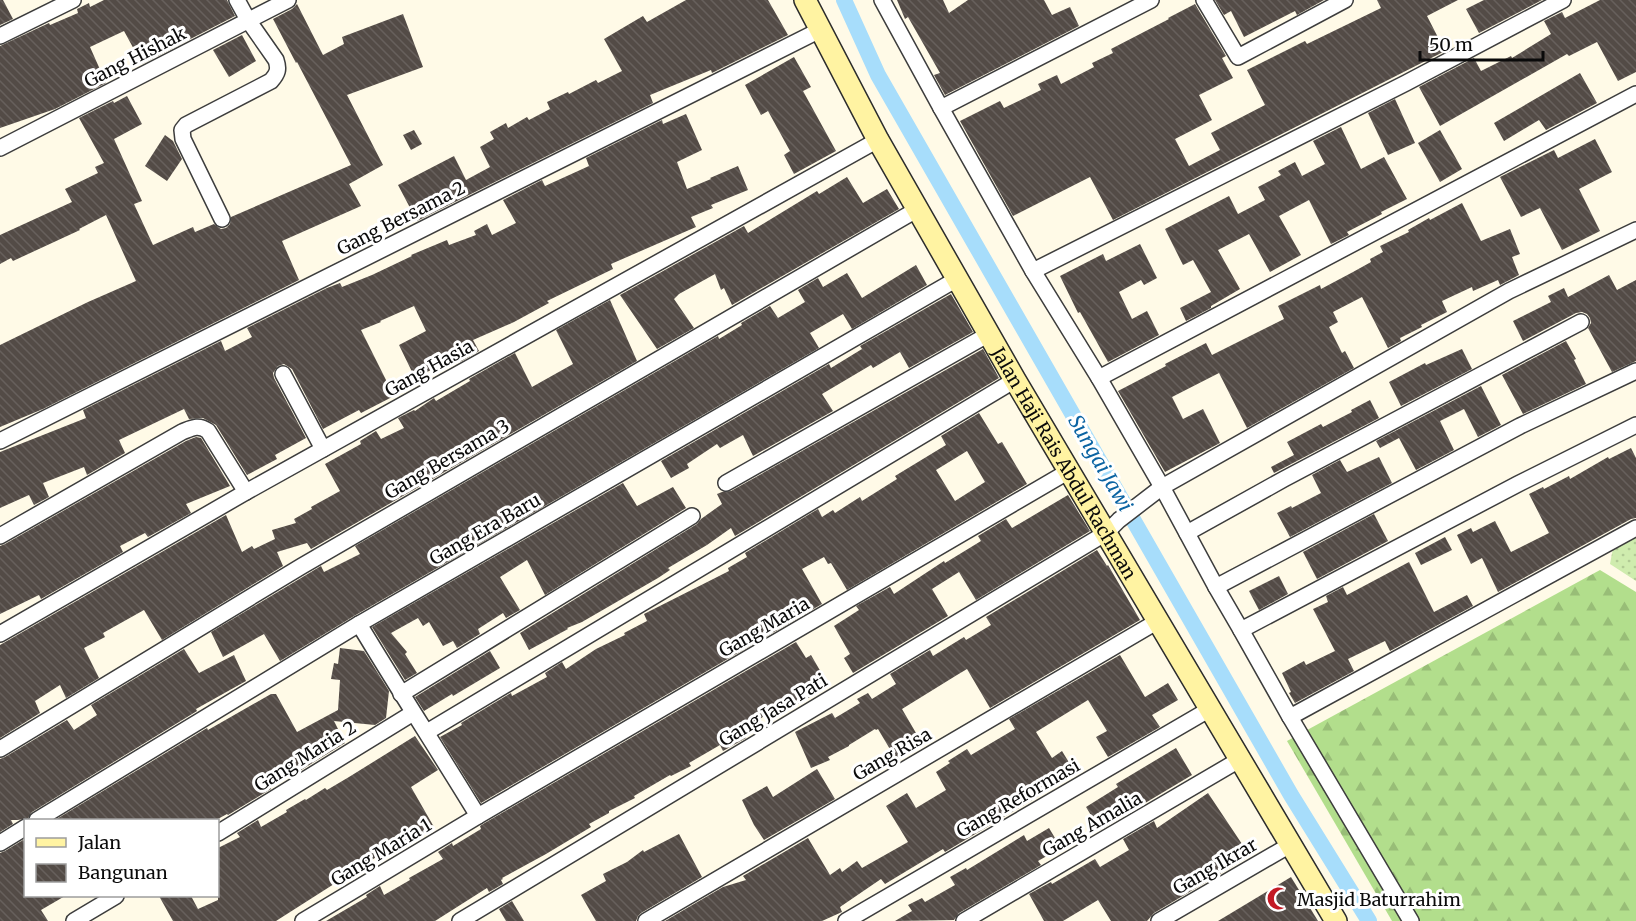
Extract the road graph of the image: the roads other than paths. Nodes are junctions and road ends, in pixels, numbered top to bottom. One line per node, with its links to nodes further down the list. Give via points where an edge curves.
1 (74, 0): 12 (street)
2 (237, 0): 10 (street)
3 (288, 0): 10 (street, Gang Hishak)
4 (882, 0): 14 (street)
5 (1151, 0): 14 (street)
6 (1204, 0): 7 (street, via 1238,57)
7 (1345, 0)
8 (1563, 0): 20 (street)
9 (811, 2): 11 (street, Jalan Haji Rais Abdul Rachman)
10 (248, 20): 16 (street, Gang Hishak); 18 (street, via 276,60 278,73 271,81 182,130)
11 (820, 30): 15 (street, Jalan Haji Rais Abdul Rachman); 29 (street, Gang Bersama 2)
12 (0, 36)
13 (1636, 94): 26 (street)
14 (941, 108): 20 (street)
15 (878, 140): 17 (street, Jalan Haji Rais Abdul Rachman); 30 (street, Gang Hasia)
16 (0, 148)
17 (918, 209): 21 (street, Jalan Haji Rais Abdul Rachman); 50 (street, Gang Bersama 3, via 302,566)
18 (222, 219)
19 (1636, 230): 33 (street, Gang Jasa Pati, via 1509,291)
20 (1033, 271): 26 (street)
21 (957, 279): 23 (street, Jalan Haji Rais Abdul Rachman); 42 (street, Gang Era Baru)
22 (1581, 322): 38 (street)
23 (989, 334): 27 (street, Jalan Haji Rais Abdul Rachman); 32 (street)
24 (1636, 371): 40 (street, via 1520,426)
25 (283, 374): 30 (street)
26 (1099, 378): 33 (street)
27 (1015, 380): 31 (street, Jalan Haji Rais Abdul Rachman); 49 (street)
28 (1636, 425): 43 (street)
29 (0, 441)
30 (323, 449): 34 (street, Gang Hasia)
31 (1069, 471): 36 (street, Jalan Haji Rais Abdul Rachman); 52 (street, Gang Maria)
32 (726, 483)
33 (1158, 489): 36 (street, Gang Jasa Pati); 38 (street)
34 (246, 492): 39 (street, via 208,431 198,426); 44 (street, Gang Hasia)
35 (692, 516): 45 (street)
36 (1113, 526): 41 (street, Jalan Haji Rais Abdul Rachman); 61 (street, Gang Jasa Pati)
37 (1636, 528): 48 (street)
38 (1187, 533): 40 (street)
39 (0, 536)
40 (1216, 587): 43 (street)
41 (1158, 621): 46 (street, Jalan Haji Rais Abdul Rachman); 62 (street, Gang Risa)
42 (359, 624): 45 (street); 53 (street, Gang Era Baru)
43 (1241, 630): 48 (street)
44 (0, 634)
45 (401, 694): 47 (street)
46 (1210, 710): 51 (street, Jalan Haji Rais Abdul Rachman); 63 (street, Gang Reformasi)
47 (413, 713): 49 (street); 55 (street, Gang Maria 2)
48 (1290, 717): 67 (street)
49 (427, 732): 52 (street)
50 (0, 749)
51 (1239, 760): 57 (street, Jalan Haji Rais Abdul Rachman); 64 (street, Gang Amalia)
52 (478, 816): 60 (street, Gang Maria 1)
53 (39, 819)
54 (24, 828): 56 (street)
55 (219, 832)
56 (0, 843)
57 (1290, 845): 65 (street, Gang Ikrar); 66 (street, Jalan Haji Rais Abdul Rachman)
58 (114, 897): 59 (street)
59 (74, 921)
60 (303, 921)
61 (460, 921)
62 (646, 921)
63 (846, 921)
64 (964, 921)
65 (1158, 921)
66 (1336, 921)
67 (1411, 921)

